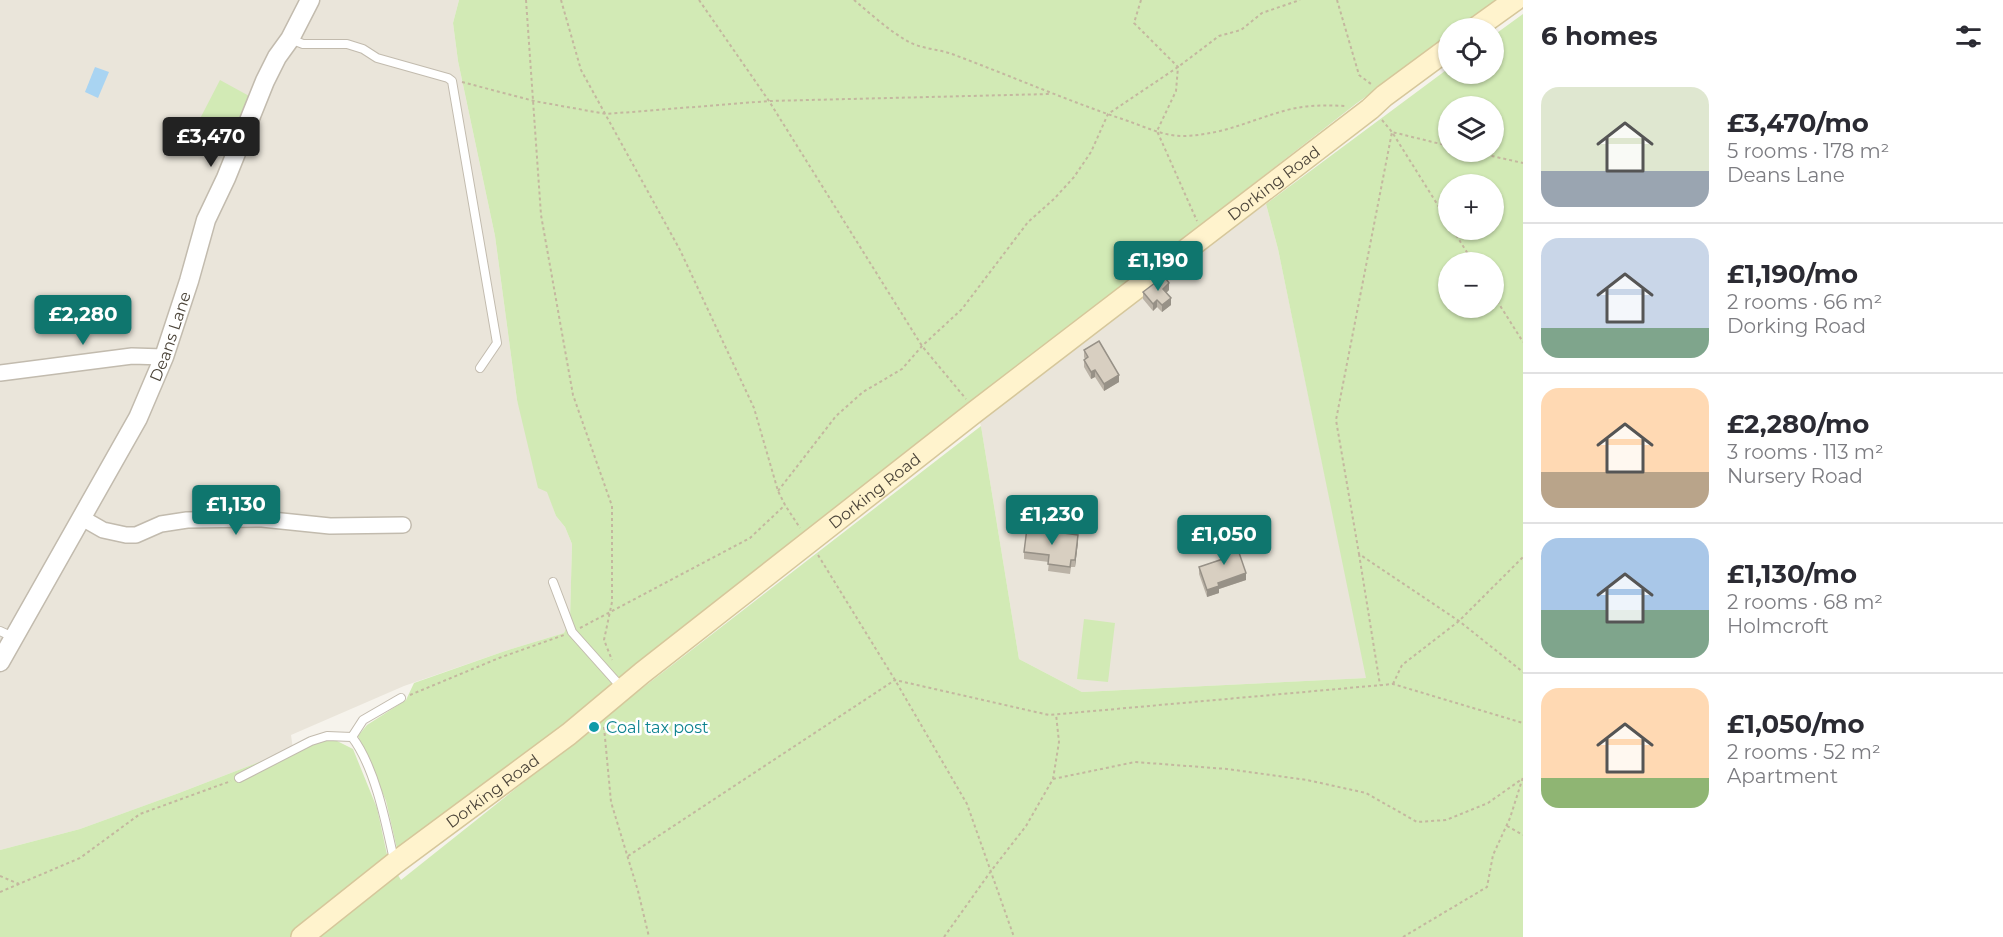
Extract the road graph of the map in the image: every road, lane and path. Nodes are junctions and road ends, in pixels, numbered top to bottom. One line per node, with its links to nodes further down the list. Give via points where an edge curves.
1 (310, 0): 11 (street, Deans Lane)
2 (526, 0): 16 (path)
3 (561, 0): 19 (path, via 581,70)
4 (699, 0): 17 (path)
5 (854, 0): 15 (path, via 908,41 939,49)
6 (1141, 0): 13 (path, via 1134,23)
7 (1300, 0): 13 (path, via 1262,12 1241,30 1219,36)
8 (1337, 0): 18 (path, via 1359,75)
9 (1515, 0): 10 (main road)
10 (1490, 18)
11 (290, 39): 14 (lane, via 303,44 347,44 377,58); 31 (street, Deans Lane, via 265,81 206,220)
12 (1438, 56): 18 (main road, Dorking Road)
13 (1178, 67): 20 (path); 21 (path, via 1176,91)
14 (445, 77): 16 (path); 32 (lane, via 453,84 496,343)
15 (1051, 94): 17 (path); 20 (path)
16 (534, 101): 19 (path); 43 (path, via 541,215 573,395 612,506 612,602)
17 (769, 101): 19 (path); 30 (path)
18 (1377, 102): 21 (path, via 1291,109 1213,134 1181,136); 22 (path); 27 (main road, Dorking Road)
19 (606, 114): 35 (path, via 680,250 754,408)
20 (1108, 114): 21 (path); 30 (path, via 1091,152 1074,177 1028,222 962,309)
21 (1157, 131): 27 (path)
22 (1392, 132): 23 (path); 26 (path); 40 (path, via 1336,420)
23 (1438, 143)
24 (1504, 159): 25 (path)
25 (1523, 163)
26 (1438, 205)
27 (1204, 237): 34 (main road, Dorking Road)
28 (1504, 312): 29 (path)
29 (1523, 342)
30 (922, 346): 34 (path); 35 (path, via 902,369 863,392 836,416)
31 (164, 357): 33 (street, via 132,356); 37 (street, Deans Lane, via 138,418)
32 (480, 368)
33 (0, 373)
34 (976, 411): 39 (main road, Dorking Road)
35 (778, 491): 36 (path)
36 (785, 505): 39 (path); 43 (path, via 750,538)
37 (82, 518): 38 (street, via 104,530 126,535 187,520); 46 (street, Deans Lane)
38 (403, 525)
39 (810, 542): 50 (path); 53 (main road, Dorking Road)
40 (1359, 554): 44 (path); 52 (path)
41 (1523, 557): 44 (path)
42 (553, 582): 45 (lane)
43 (608, 615): 45 (path); 47 (path, via 604,640)
44 (1459, 621): 49 (path); 51 (path, via 1402,665)
45 (572, 632): 53 (lane); 54 (path)
46 (7, 634): 48 (street, Deans Lane)
47 (612, 660)
48 (0, 662)
49 (1523, 672)
50 (895, 680): 55 (path); 64 (path); 66 (path, via 967,804)
51 (1392, 684): 52 (path); 56 (path)
52 (1380, 685): 55 (path)
53 (624, 689): 65 (main road, Dorking Road)
54 (401, 698): 58 (lane, via 363,720)
55 (1056, 714): 61 (path, via 1059,742)
56 (1523, 723)
57 (604, 724): 64 (path, via 611,802)
58 (352, 737): 59 (lane, via 327,736 311,741); 65 (lane, via 378,793)
59 (239, 778): 68 (path, via 140,814 80,858)
60 (1523, 778): 61 (path, via 1488,803 1446,820 1417,822 1366,793 1227,769 1135,762); 62 (path)
61 (1053, 779): 66 (path, via 1026,826)
62 (1506, 826): 63 (path); 74 (path, via 1493,855 1487,887)
63 (1523, 835)
64 (628, 856): 71 (path)
65 (394, 863): 70 (main road, Dorking Road)
66 (991, 871): 72 (path); 73 (path)
67 (0, 876): 68 (path)
68 (20, 884): 69 (path)
69 (0, 892)
70 (302, 937)
71 (649, 937)
72 (944, 937)
73 (1014, 937)
74 (1403, 937)

